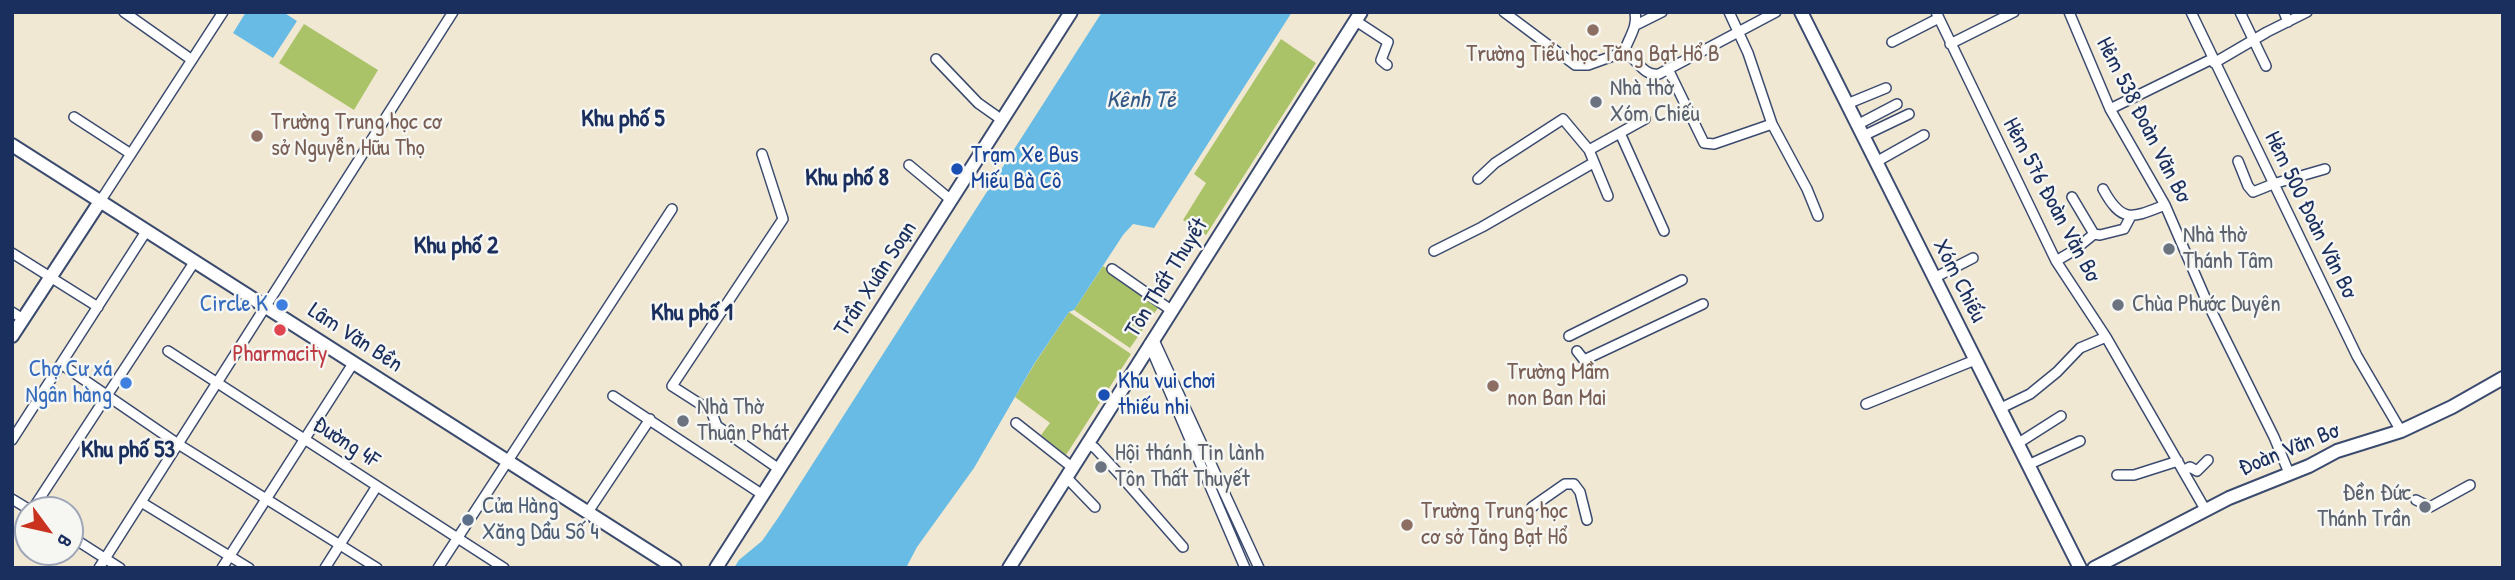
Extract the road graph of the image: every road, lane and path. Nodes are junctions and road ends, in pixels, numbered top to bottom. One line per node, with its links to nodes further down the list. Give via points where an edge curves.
1 (124, 12): 27 (street)
2 (223, 12): 27 (street)
3 (453, 12): 77 (street)
4 (1071, 12): 39 (street, Trần Xuân Soạn)
5 (1504, 12): 25 (street, via 1575,65)
6 (1635, 12): 20 (street)
7 (1662, 12): 20 (street)
8 (1729, 12): 21 (street)
9 (1776, 12): 21 (street)
10 (1801, 12): 33 (street, Xóm Chiếu)
11 (2014, 12): 24 (street)
12 (2069, 12): 35 (street, Hẻm 538 Đoàn Văn Bơ)
13 (2191, 12): 28 (street, Hẻm 500 Đoàn Văn Bơ)
14 (2240, 12): 22 (street)
15 (2284, 12): 19 (street)
16 (2307, 12): 19 (street)
17 (1937, 15): 23 (street); 24 (street, Hẻm 576 Đoàn Văn Bơ)
18 (1358, 17): 29 (street, via 1388,42 1381,60); 79 (street, Tôn Thất Thuyết)
19 (2288, 22): 22 (street)
20 (1636, 25): 25 (street)
21 (1738, 34): 31 (street); 40 (street)
22 (2255, 41): 28 (street); 30 (street)
23 (1892, 42)
24 (1950, 44): 71 (street, Hẻm 576 Đoàn Văn Bơ)
25 (1624, 52): 31 (street, via 1654,75)
26 (936, 59): 39 (street, via 978,103)
27 (192, 60): 46 (street)
28 (2213, 61): 35 (street); 54 (street, Hẻm 500 Đoàn Văn Bơ)
29 (1387, 65)
30 (2266, 66)
31 (1668, 69): 40 (street, via 1704,143 1714,144)
32 (1886, 88): 33 (street)
33 (1847, 104): 41 (street, Xóm Chiếu)
34 (1897, 104): 41 (street)
35 (2110, 109): 60 (street, Hẻm 538 Đoàn Văn Bơ)
36 (1909, 114): 41 (street)
37 (74, 117): 46 (street)
38 (1645, 119): 42 (street)
39 (1002, 120): 59 (street, Trần Xuân Soạn)
40 (1772, 124): 62 (street)
41 (1860, 130): 49 (street, Xóm Chiếu)
42 (1620, 133): 45 (street); 65 (street)
43 (1924, 135): 49 (street)
44 (12, 145): 58 (street, Lâm Văn Bền)
45 (1590, 150): 50 (street); 53 (street, via 1563,118)
46 (131, 154): 58 (street)
47 (762, 154): 110 (street, via 783,219 672,386 711,411 717,426)
48 (2238, 161): 54 (street, via 2253,192)
49 (1875, 162): 74 (street, Xóm Chiếu)
50 (1593, 163): 56 (street); 67 (street)
51 (909, 165): 59 (street)
52 (2325, 169): 54 (street)
53 (1478, 179)
54 (2273, 184): 99 (street, Hẻm 500 Đoàn Văn Bơ, via 2357,356)
55 (2103, 189): 63 (street, via 2113,207)
56 (1608, 196)
57 (2072, 197): 66 (street)
58 (101, 200): 64 (street, Lâm Văn Bền); 73 (street)
59 (951, 200): 110 (street, Trần Xuân Soạn)
60 (2165, 205): 63 (street); 113 (street, Hẻm 538 Đoàn Văn Bơ)
61 (672, 209): 106 (street)
62 (1818, 216)
63 (2131, 216): 66 (street, via 2124,229)
64 (147, 230): 70 (street, Lâm Văn Bền); 78 (street)
65 (1664, 232)
66 (2094, 234): 71 (street)
67 (1434, 251)
68 (12, 253): 73 (street)
69 (1973, 258): 74 (street)
70 (195, 261): 77 (street, Lâm Văn Bền); 92 (street)
71 (2056, 261): 83 (street, Hẻm 576 Đoàn Văn Bơ)
72 (1112, 269): 79 (street)
73 (51, 276): 78 (street); 80 (street)
74 (1934, 278): 87 (street, Xóm Chiếu)
75 (1682, 280): 82 (street)
76 (1703, 304): 86 (street, via 1584,360)
77 (266, 306): 88 (street, Lâm Văn Bền); 91 (street)
78 (98, 307): 89 (street)
79 (1171, 310): 84 (street, Tôn Thất Thuyết)
80 (18, 316): 81 (street)
81 (12, 336)
82 (1569, 336)
83 (2106, 337): 95 (street, via 2080,348 2030,394); 108 (street, Hẻm 576 Đoàn Văn Bơ)
84 (1151, 341): 104 (street, Tôn Thất Thuyết); 144 (street); 145 (street)
85 (168, 351): 91 (street, Đường 4F)
86 (1577, 351)
87 (1975, 360): 94 (street); 95 (street, Xóm Chiếu)
88 (354, 362): 100 (street); 106 (street, Lâm Văn Bền)
89 (61, 364): 92 (street); 101 (street)
90 (2503, 378): 99 (street, Đoàn Văn Bơ)
91 (217, 382): 100 (street, Đường 4F); 103 (street)
92 (107, 395): 103 (street); 118 (street)
93 (614, 396): 97 (street)
94 (1866, 404)
95 (1999, 409): 105 (street, Xóm Chiếu)
96 (2062, 416): 105 (street)
97 (650, 419): 117 (street); 125 (street)
98 (1016, 423): 112 (street)
99 (2401, 431): 113 (street, Đoàn Văn Bơ, via 2337,451)
100 (304, 439): 116 (street, Đường 4F); 119 (street)
101 (12, 440)
102 (2080, 441): 109 (street)
103 (178, 444): 119 (street); 121 (street)
104 (1088, 444): 112 (street, Tôn Thất Thuyết); 130 (street)
105 (2017, 444): 109 (street, Xóm Chiếu)
106 (506, 460): 125 (street, Lâm Văn Bền); 127 (street)
107 (2208, 460): 111 (street, via 2197,471 2190,467)
108 (2178, 461): 111 (street, Hẻm 576 Đoàn Văn Bơ); 114 (street, via 2134,475)
109 (2028, 465): 146 (street, Xóm Chiếu)
110 (779, 469): 117 (street, Trần Xuân Soạn)
111 (2183, 471): 124 (street, Hẻm 576 Đoàn Văn Bơ)
112 (1070, 473): 122 (street); 143 (street, Tôn Thất Thuyết)
113 (2289, 473): 124 (street, Đoàn Văn Bơ)
114 (2116, 475)
115 (2470, 485): 120 (street, via 2430,507)
116 (377, 486): 127 (street, Đường 4F); 128 (street)
117 (763, 495): 142 (street, Trần Xuân Soạn)
118 (40, 496)
119 (266, 499): 128 (street); 131 (street)
120 (2416, 500)
121 (141, 502): 131 (street); 132 (street)
122 (1096, 507)
123 (1532, 507): 126 (street, via 1565,484 1574,484)
124 (2205, 509): 147 (street, Đoàn Văn Bơ)
125 (588, 512): 141 (street, Lâm Văn Bền)
126 (1587, 520)
127 (457, 537): 139 (street); 140 (street, Đường 4F)
128 (340, 544): 137 (street); 138 (street)
129 (84, 545): 132 (street)
130 (1182, 547)
131 (229, 556): 135 (street); 136 (street)
132 (105, 558): 133 (street); 134 (street)
133 (99, 568)
134 (120, 568)
135 (222, 568)
136 (249, 568)
137 (325, 568)
138 (377, 568)
139 (438, 568)
140 (504, 568)
141 (675, 568)
142 (716, 568)
143 (1009, 568)
144 (1245, 568)
145 (1259, 568)
146 (2080, 568)
147 (2094, 568)

